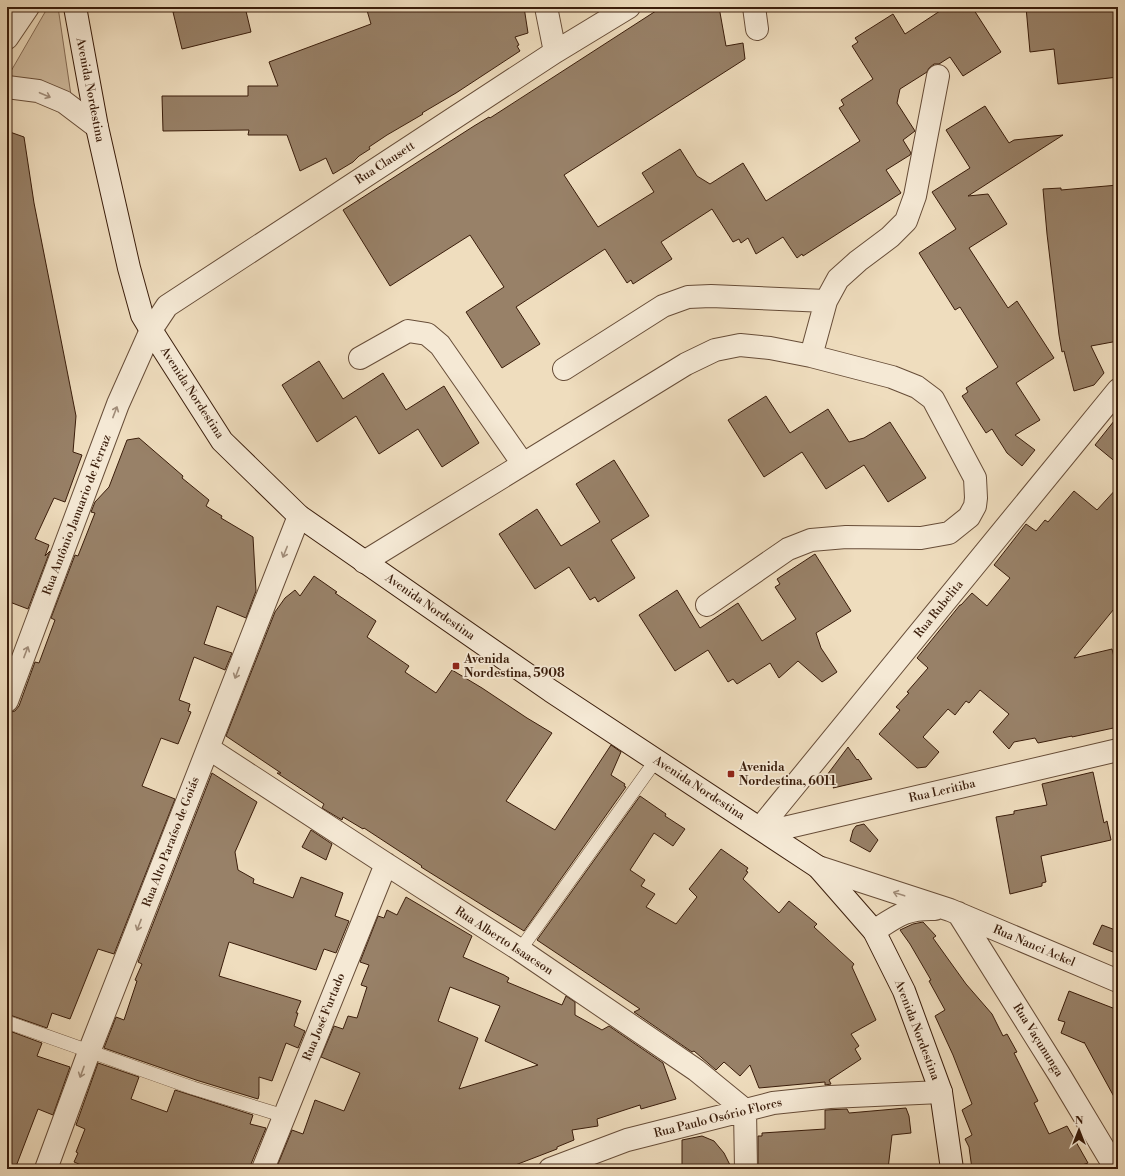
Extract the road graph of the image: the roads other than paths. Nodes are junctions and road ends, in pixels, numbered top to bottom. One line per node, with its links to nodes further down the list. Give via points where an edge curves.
1 (28, 7): 7 (street)
2 (75, 7): 11 (street, Avenida Nordestina)
3 (546, 7): 8 (street)
4 (629, 7): 8 (street, Rua Clausett)
5 (754, 7): 6 (street)
6 (757, 29)
7 (7, 38)
8 (555, 52): 13 (street, Rua Clausett, via 167,306)
9 (938, 76): 12 (street, via 915,196 906,221 838,279)
10 (7, 87): 11 (street, one-way to 11, via 38,92 64,102)
11 (97, 127): 13 (street, Avenida Nordestina, via 129,268 142,315)
12 (826, 301): 14 (street); 16 (street, via 688,297 663,306)
13 (151, 330): 19 (street, Avenida Nordestina, via 222,441); 22 (street, Rua Antônio Januario de Ferraz, one-way to 13, via 118,404)
14 (811, 356): 18 (street, via 770,348 740,346 715,350 686,364); 21 (street, via 892,377 917,387 933,399 975,478 975,506 969,516 949,533 921,538 846,537 811,540 788,549)
15 (360, 358): 18 (street, via 408,331 427,334 440,346)
16 (564, 369)
17 (1118, 390): 26 (street, Rua Rubelita)
18 (523, 464): 20 (street)
19 (299, 516): 20 (street, Avenida Nordestina); 23 (street, Rua Alto Paraíso de Goiás, one-way to 23)
20 (364, 562): 25 (street, Avenida Nordestina)
21 (707, 604)
22 (7, 701)
23 (208, 748): 27 (street, Rua Alberto Isaacson); 34 (street, Rua Alto Paraíso de Goiás, one-way to 34)
24 (1118, 750): 26 (street, Rua Leritiba)
25 (656, 760): 26 (street, Avenida Nordestina); 31 (lane)
26 (763, 830): 28 (street, Avenida Nordestina)
27 (386, 864): 31 (street, Rua Alberto Isaacson); 37 (street, Rua José Furtado)
28 (818, 867): 29 (street, Rua Nanci Ackel, one-way to 28); 30 (street, Avenida Nordestina)
29 (954, 912): 30 (street, Rua Nanci Ackel, via 921,908 906,911); 32 (street, Rua Nanci Ackel); 43 (street, Rua Vaçununga, via 1060,1074)
30 (874, 932): 35 (street, Avenida Nordestina, via 904,991)
31 (520, 950): 36 (street, Rua Alberto Isaacson, via 696,1070)
32 (1118, 981)
33 (7, 1022): 34 (lane)
34 (89, 1052): 37 (lane); 38 (street, Rua Alto Paraíso de Goiás, one-way to 38)
35 (941, 1092): 36 (street, Rua Paulo Osório Flores, via 773,1102); 42 (street, Avenida Nordestina)
36 (745, 1110): 40 (street, Rua Paulo Osório Flores, via 627,1140); 41 (street)
37 (284, 1116): 39 (street, Rua José Furtado)
38 (46, 1169)
39 (263, 1169)
40 (550, 1169)
41 (746, 1169)
42 (952, 1169)
43 (1116, 1169)

